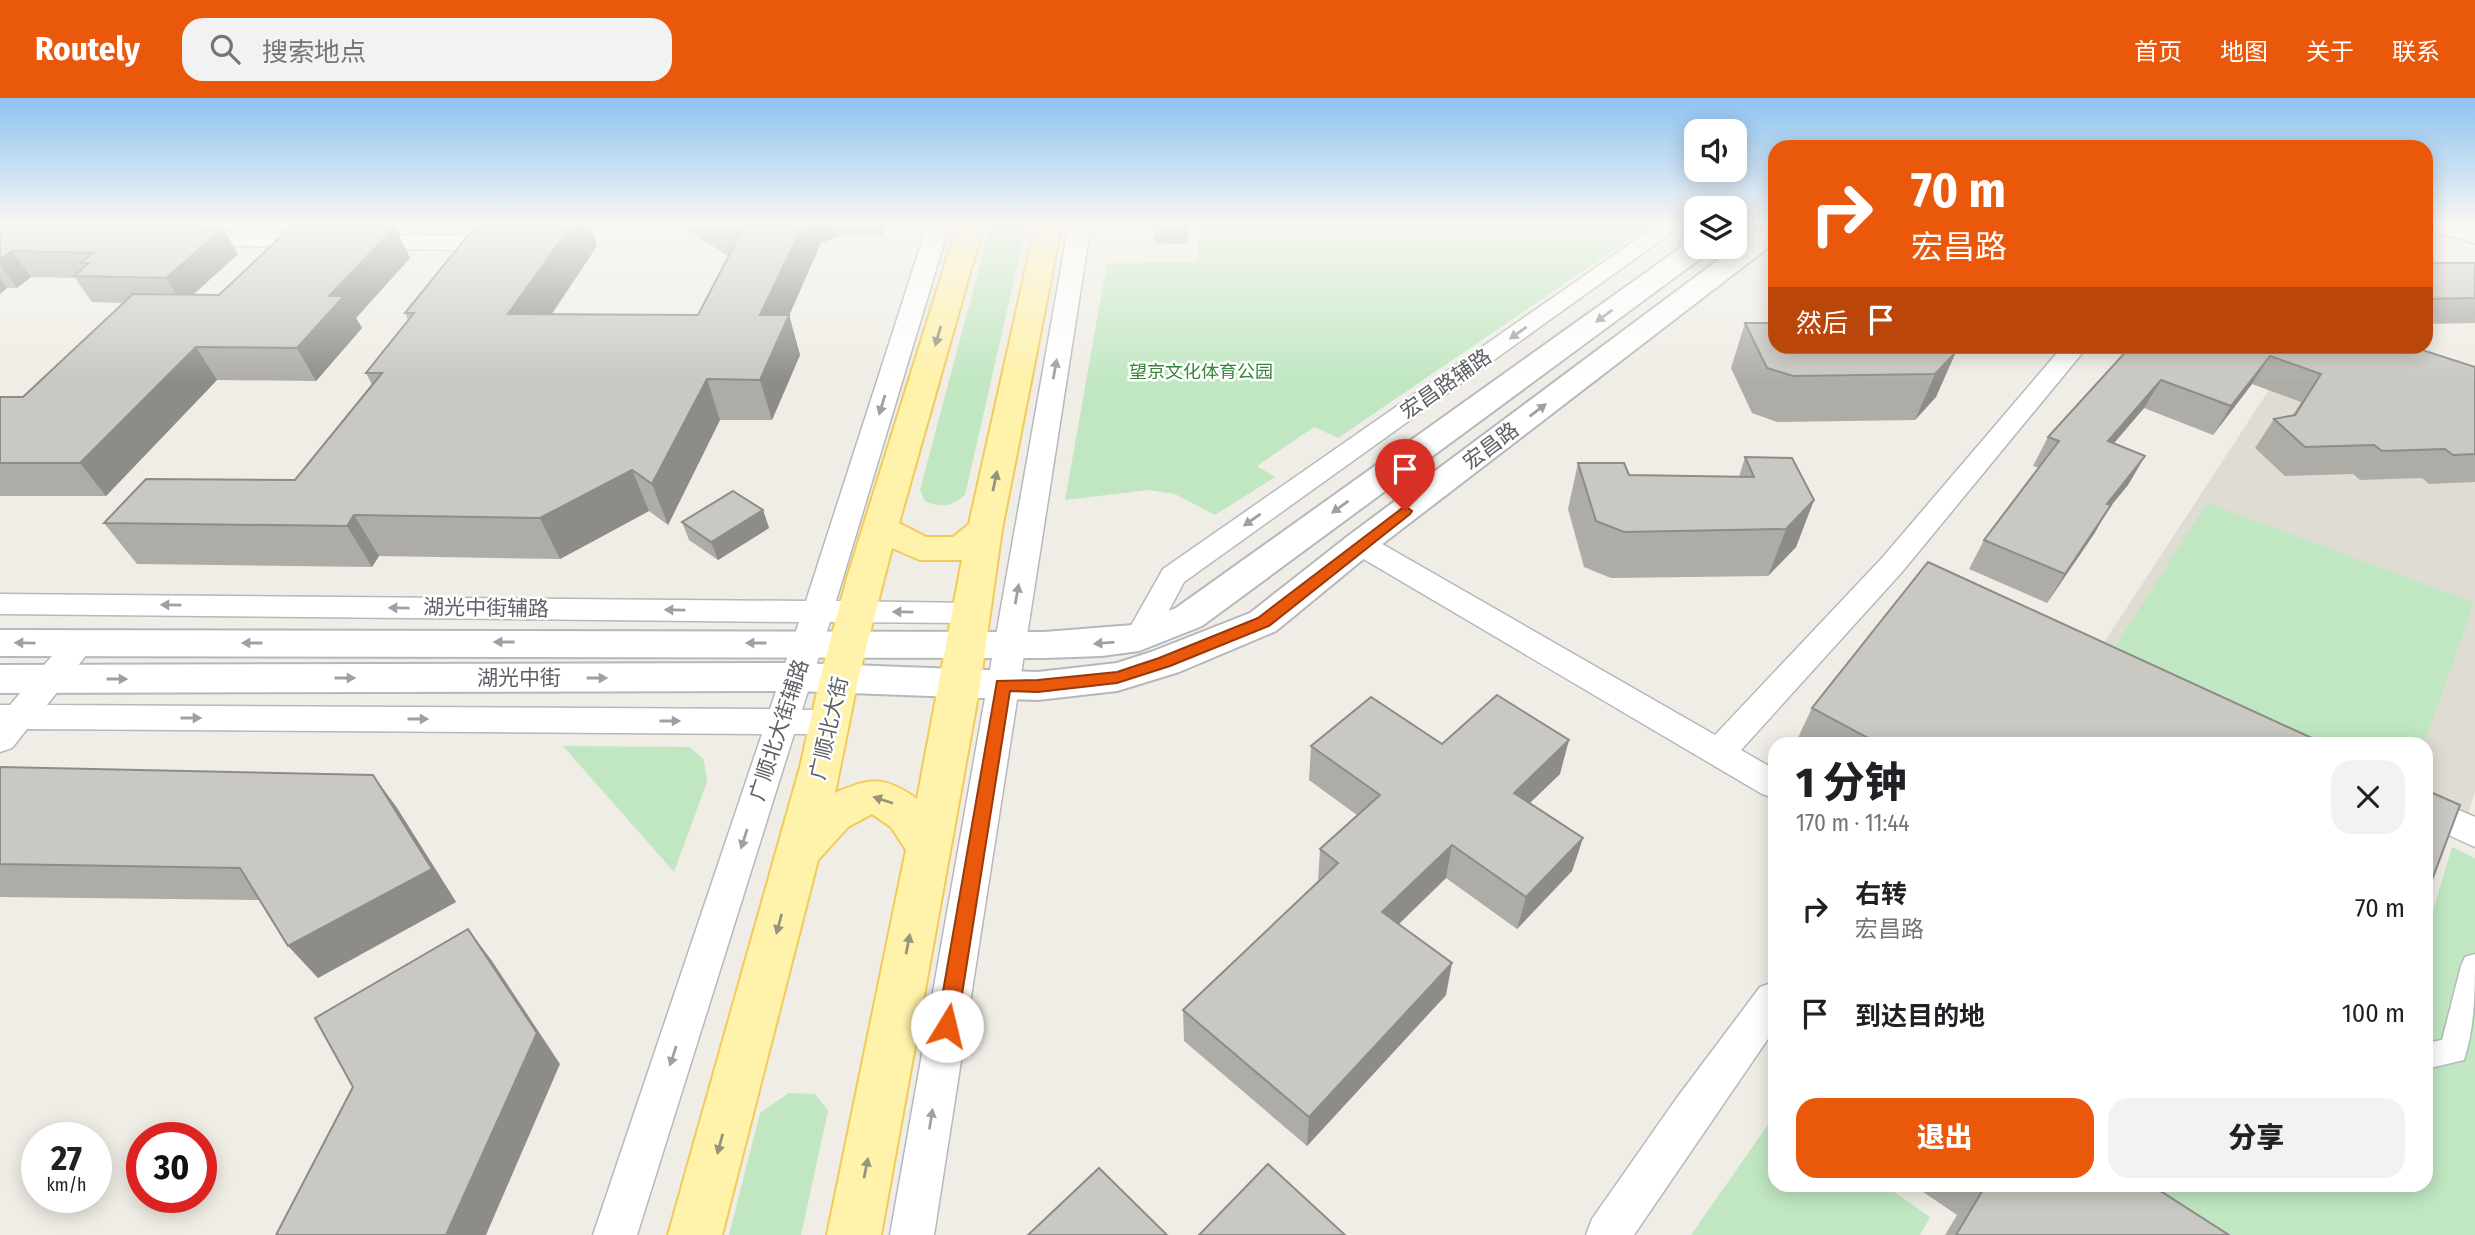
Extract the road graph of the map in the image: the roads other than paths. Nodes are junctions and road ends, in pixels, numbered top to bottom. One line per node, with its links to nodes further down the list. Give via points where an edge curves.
1 (925, 276): 17 (street, 广顺北大街辅路, one-way to 17)
2 (955, 276): 9 (main road, 广顺北大街, one-way to 9)
3 (1038, 276): 10 (main road, one-way to 3)
4 (1071, 276): 16 (street, one-way to 4)
5 (1599, 276): 13 (street, 宏昌路辅路, one-way to 13, via 1174,576)
6 (1659, 276): 13 (main road, 宏昌路, one-way to 13, via 1189,617)
7 (1714, 276): 11 (main road, 宏昌路, one-way to 7)
8 (2070, 354): 23 (street, via 1905,571)
9 (881, 528): 10 (main road, via 920,548 961,549); 17 (main road, 广顺北大街)
10 (985, 529): 18 (main road)
11 (1360, 544): 18 (main road, 宏昌路, via 1263,622 1165,662 1117,677); 23 (street)
12 (0, 604): 17 (street, 湖光中街辅路, one-way to 12)
13 (1139, 638): 16 (main road, 宏昌路, one-way to 16)
14 (0, 643): 15 (main road, 湖光中街, one-way to 14)
15 (80, 644): 17 (main road, 湖光中街, one-way to 15); 20 (street)
16 (1009, 644): 18 (main road, 宏昌路)
17 (828, 655): 18 (main road, 湖光中街); 18 (street, 湖光中街辅路, one-way to 17); 20 (main road, 湖光中街, one-way to 17); 21 (street, 广顺北大街辅路); 28 (main road, 广顺北大街)
18 (987, 663): 27 (main road); 35 (street, one-way to 18)
19 (0, 678): 20 (main road, 湖光中街)
20 (51, 679): 22 (street)
21 (782, 722): 22 (street, one-way to 21); 32 (street, 广顺北大街辅路, one-way to 32)
22 (7, 724)
23 (1719, 752): 24 (street)
24 (1768, 781)
25 (2433, 813): 26 (street)
26 (2475, 833)
27 (927, 848): 28 (main road, one-way to 28, via 900,807 874,796 848,804 823,820); 34 (main road, one-way to 27)
28 (799, 852): 33 (main road, 广顺北大街, one-way to 33)
29 (2475, 965): 31 (street, via 2455,1051)
30 (1768, 1007): 36 (street)
31 (2433, 1055)
32 (615, 1235)
33 (695, 1235)
34 (854, 1235)
35 (912, 1235)
36 (1608, 1235)

